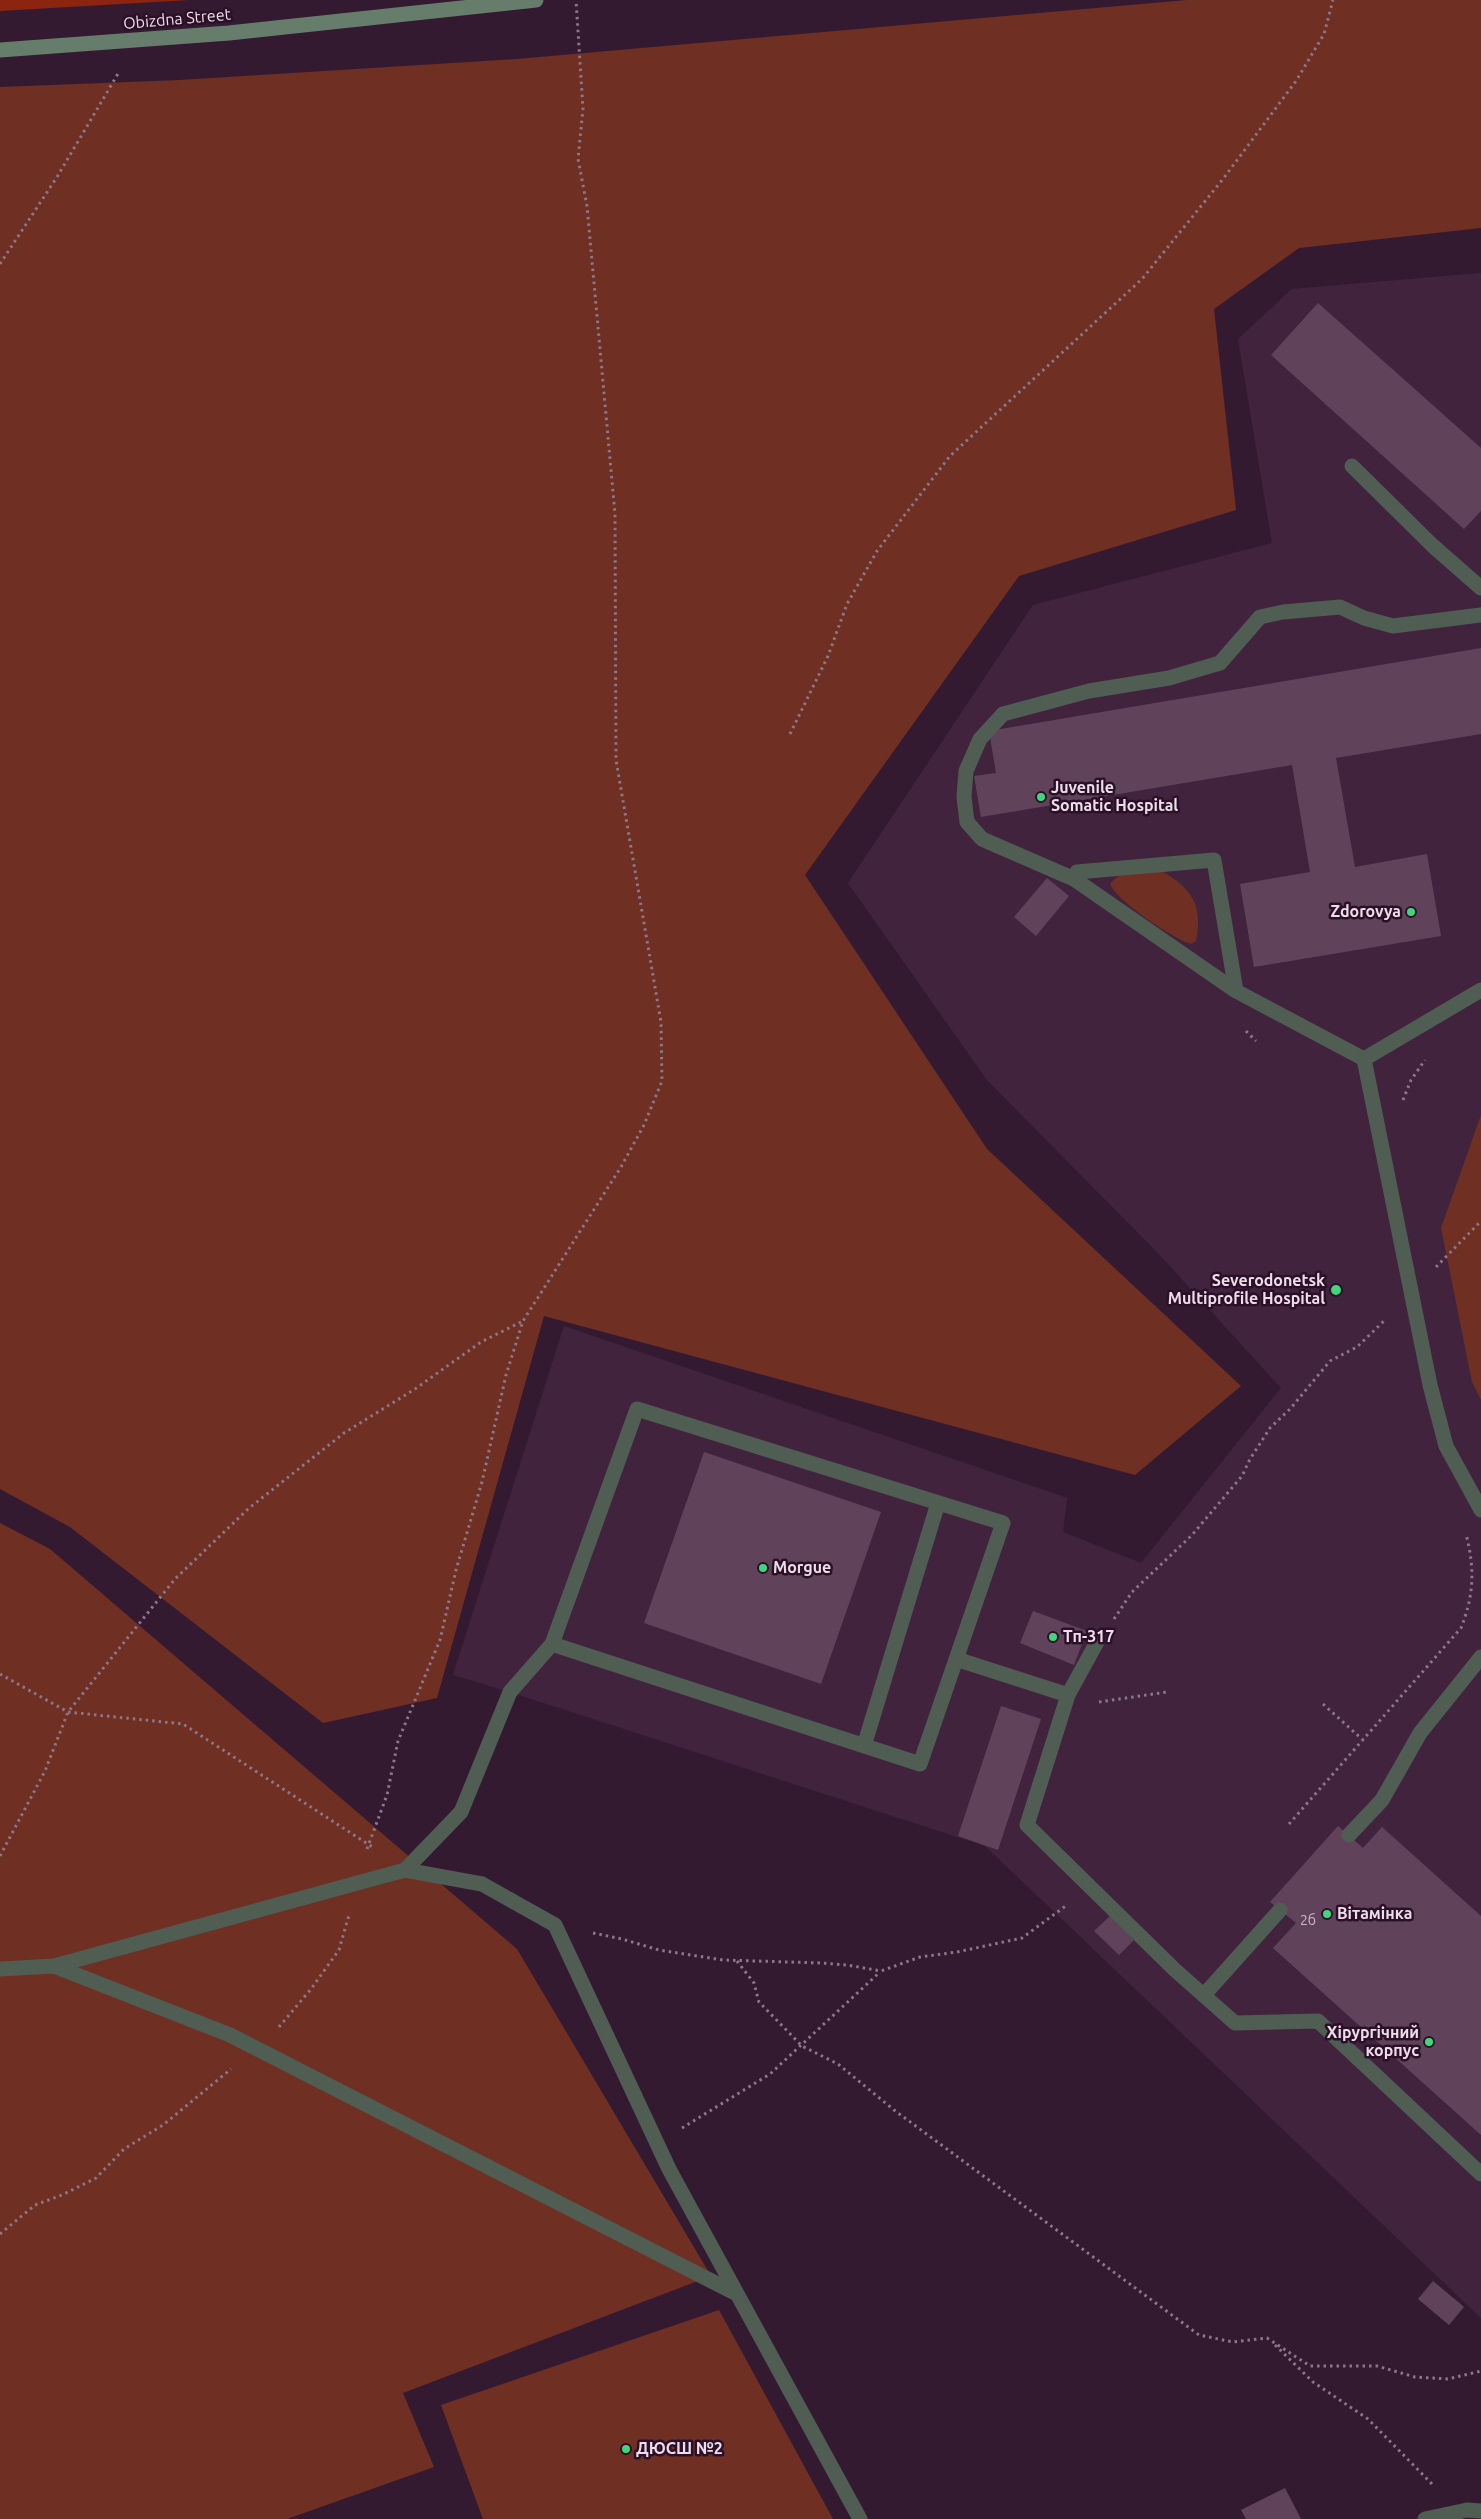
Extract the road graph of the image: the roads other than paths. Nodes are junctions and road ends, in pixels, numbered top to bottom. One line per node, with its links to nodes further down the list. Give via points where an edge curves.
1 (536, 0): 2 (main road, Obizdna Street, via 138,41)
2 (0, 50)
3 (1352, 466): 4 (lane)
4 (1481, 588)
5 (1481, 615): 6 (lane, via 1393,626 1340,607 1283,612 1260,617 1220,663 1169,678 1089,691 1003,714 980,738 966,771 967,822 982,839)
6 (1074, 879): 8 (lane); 8 (lane, via 1077,872 1214,860)
7 (1481, 990): 9 (lane)
8 (1236, 991): 9 (lane)
9 (1364, 1059): 11 (lane, via 1430,1385 1446,1446)
10 (938, 1503): 13 (lane, via 637,1409); 15 (lane, via 1003,1523); 17 (lane)
11 (1481, 1510)
12 (1096, 1642): 16 (lane)
13 (552, 1644): 17 (lane); 19 (lane, via 510,1692 461,1812)
14 (1481, 1657): 18 (lane, via 1420,1733 1382,1800)
15 (956, 1659): 16 (lane); 17 (lane, via 920,1764)
16 (1068, 1695): 23 (lane, via 1027,1825)
17 (864, 1746)
18 (1349, 1835)
19 (405, 1870): 21 (lane); 25 (lane, via 482,1884 555,1925 656,2143)
20 (1280, 1910): 23 (lane)
21 (54, 1966): 22 (lane); 25 (lane, via 230,2036)
22 (0, 1969)
23 (1204, 1995): 24 (lane, via 1235,2023 1318,2021)
24 (1481, 2174)
25 (737, 2294): 27 (lane)
26 (1474, 2511): 28 (lane)
27 (860, 2519)
28 (1425, 2519)

